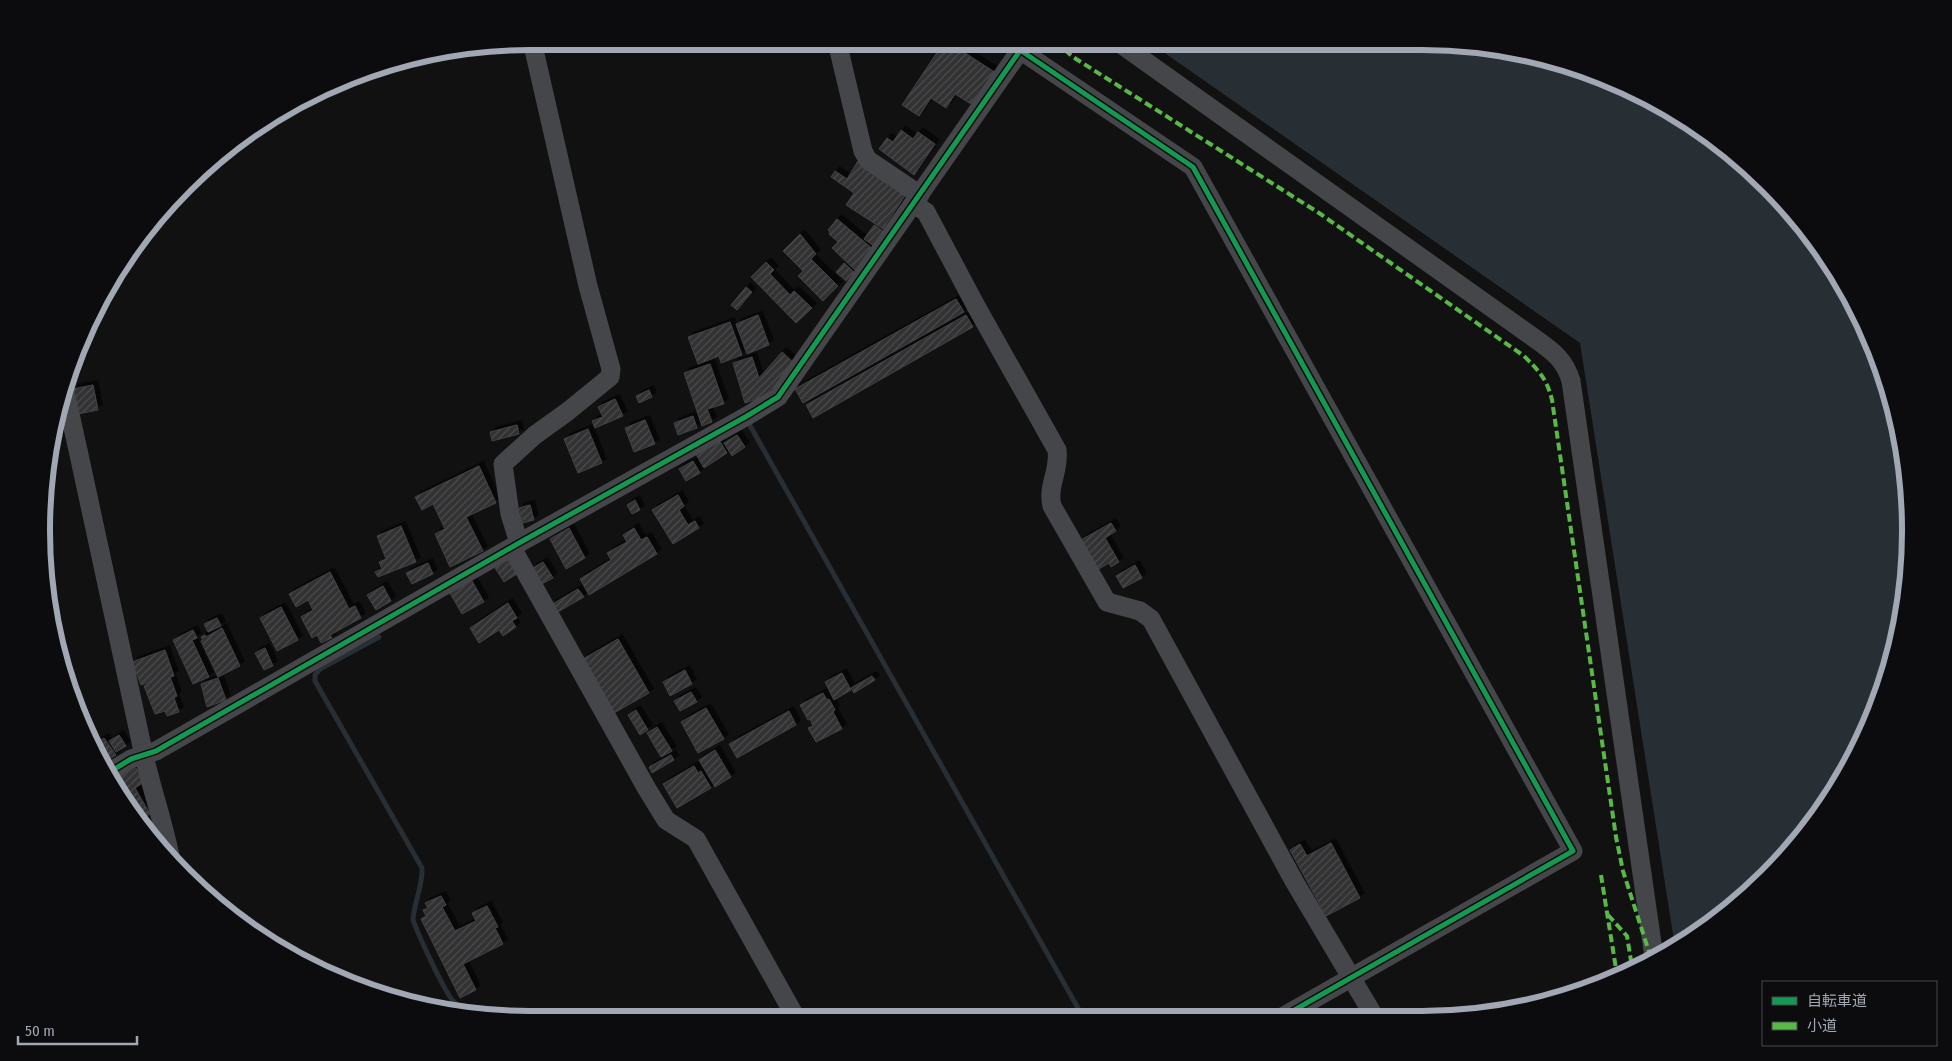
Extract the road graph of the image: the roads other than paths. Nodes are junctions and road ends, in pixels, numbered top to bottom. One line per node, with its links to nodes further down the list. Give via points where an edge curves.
1 (534, 50): 8 (street, via 610,377 535,434 503,464)
2 (839, 50): 6 (street, via 865,156)
3 (1020, 50): 6 (street)
4 (1029, 50): 13 (street, via 1193,167 1572,851)
5 (1129, 50): 12 (street, via 1530,335 1560,358 1568,371)
6 (917, 199): 8 (street, via 778,397); 13 (street, via 1057,450 1058,460 1049,495 1052,506 1107,602 1140,611 1151,619 1294,881)
7 (67, 402): 9 (street)
8 (516, 545): 9 (street, via 156,751); 14 (street, via 647,789 666,820 696,839)
9 (144, 754): 10 (street); 11 (street)
10 (113, 770)
11 (168, 846)
12 (1653, 951)
13 (1352, 978): 15 (street); 16 (street)
14 (792, 1011)
15 (1293, 1011)
16 (1371, 1011)

